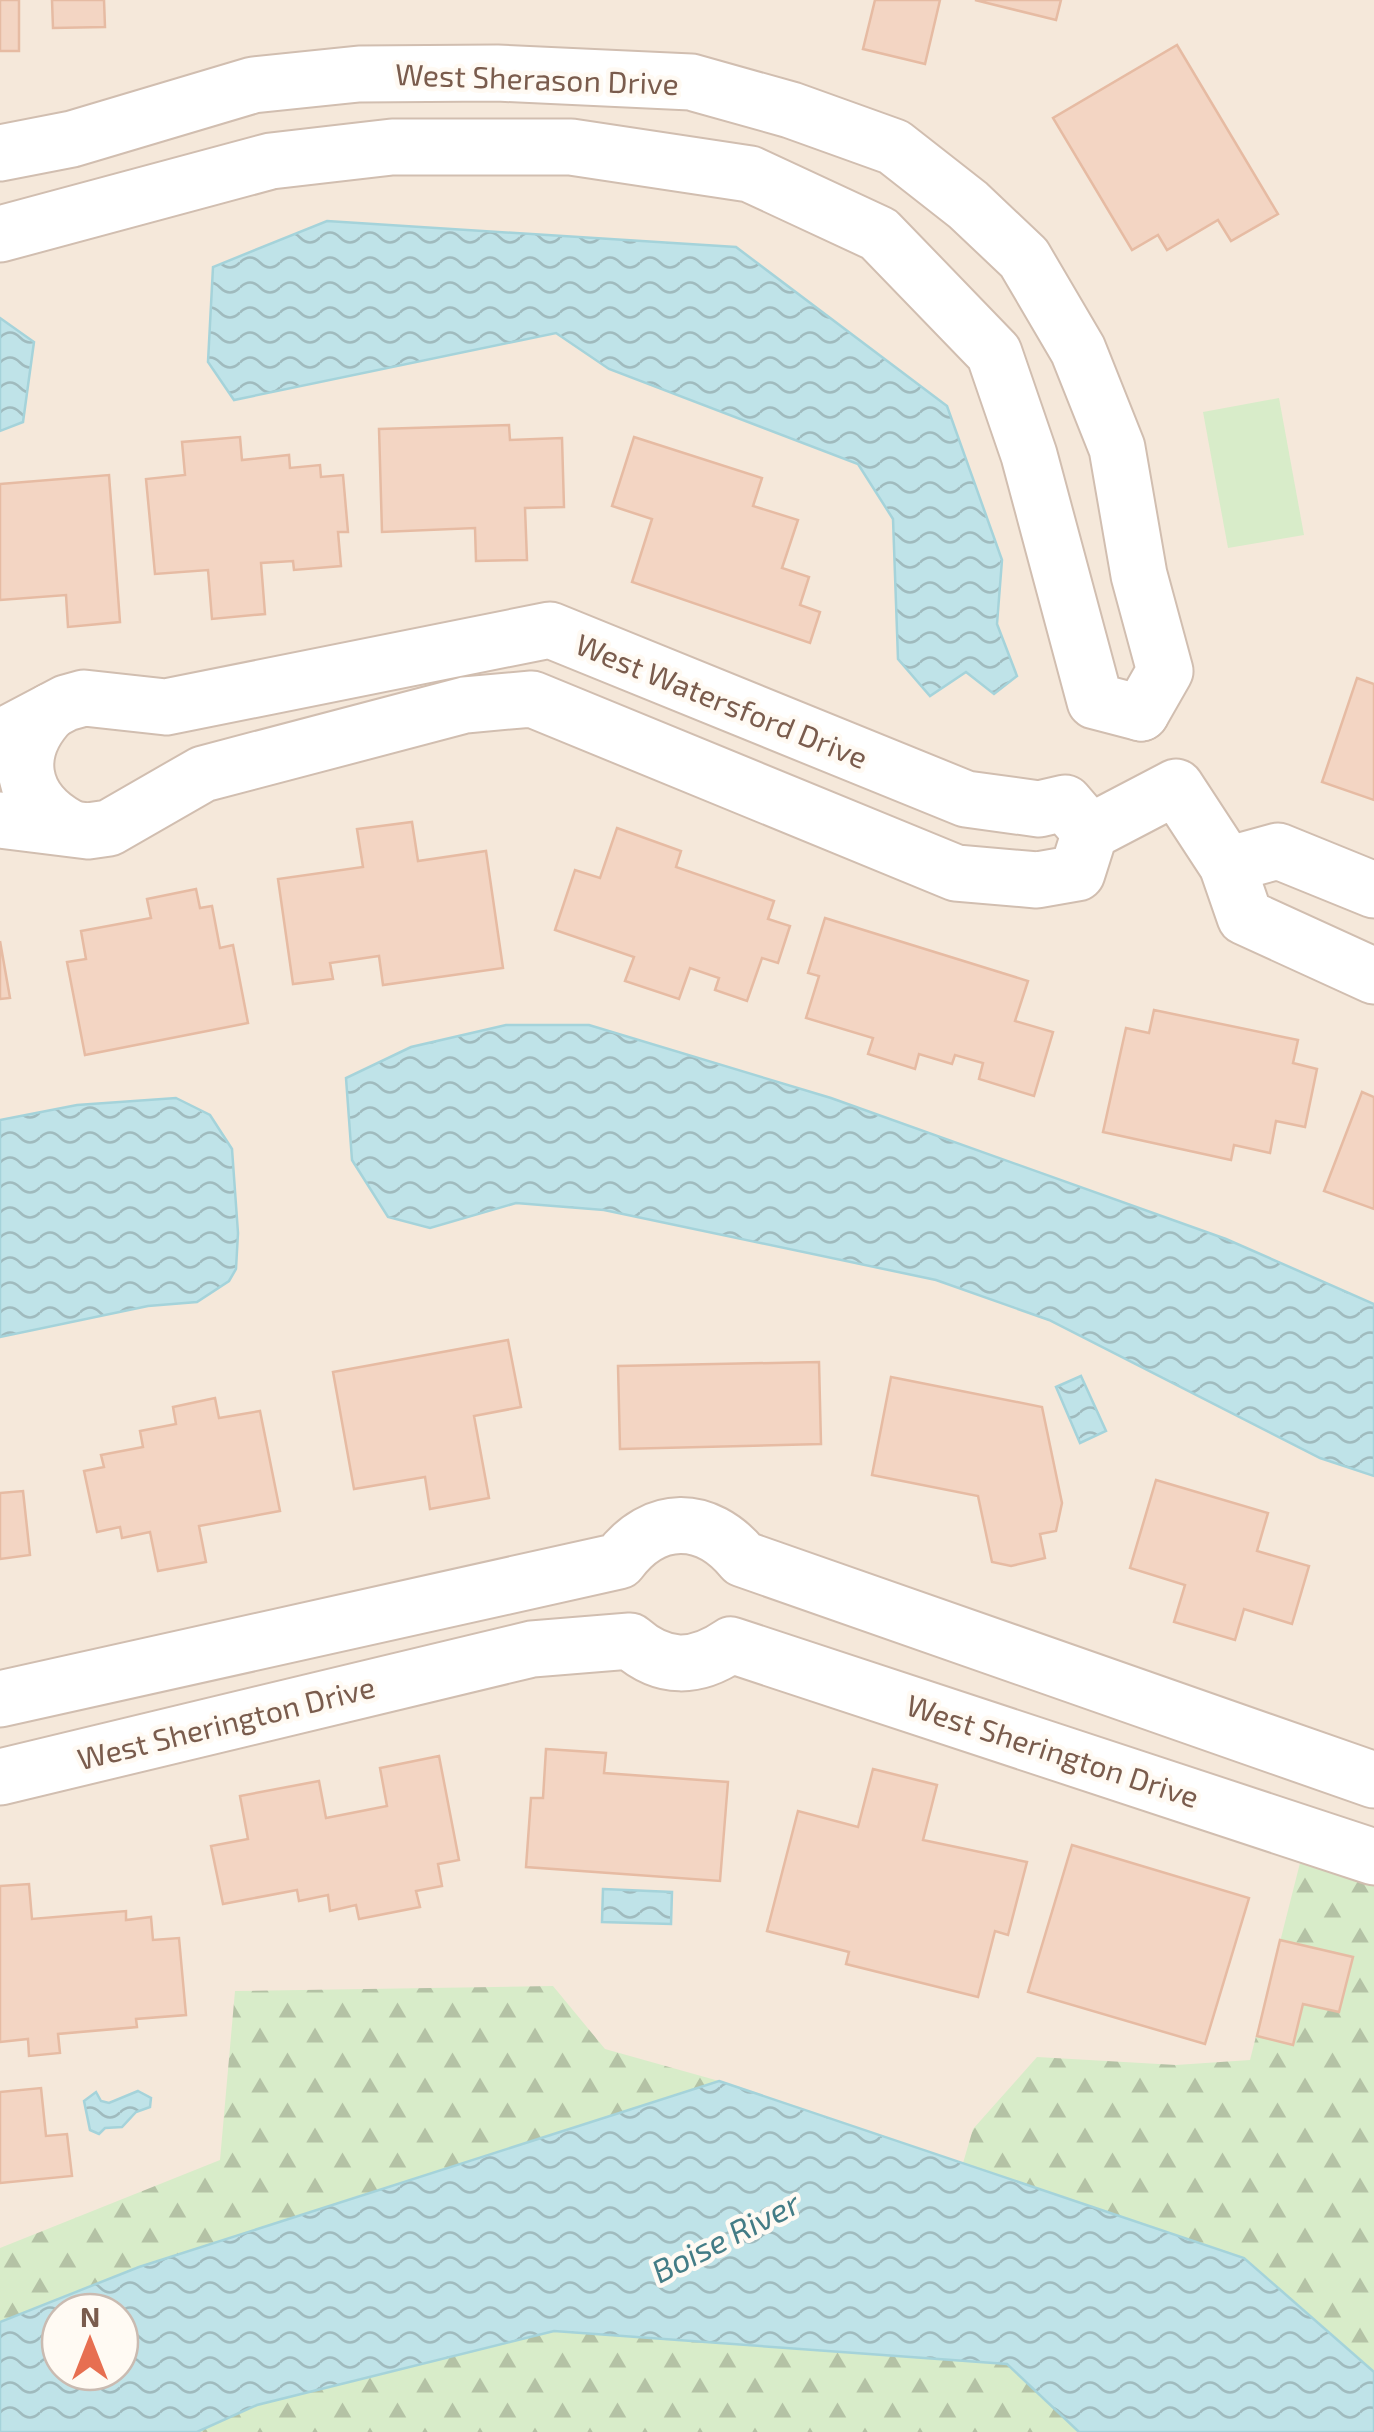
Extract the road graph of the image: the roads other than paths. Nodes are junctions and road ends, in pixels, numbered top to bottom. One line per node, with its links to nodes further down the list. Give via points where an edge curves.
1 (0, 152): 4 (street, West Sherason Drive, via 72,139 254,85 359,74 478,73 691,82 894,147 1024,258 1078,350 1117,448 1139,575 1165,671)
2 (0, 234): 4 (street, via 271,162 392,147 571,147 750,174 879,234 994,354 1029,455 1095,701)
3 (76, 705): 5 (street); 7 (street, via 137,717 156,752 152,790); 9 (street, via 27,744 27,783 36,802); 10 (street, West Watersford Drive, via 166,707 550,630 966,799 1039,808 1065,803)
4 (1141, 713): 6 (street)
5 (0, 738)
6 (1176, 787): 10 (street); 11 (street)
7 (142, 807): 9 (street, via 109,828); 10 (street, via 202,774 465,705 532,699 956,872 1037,880 1077,872)
8 (0, 820): 9 (street)
9 (66, 826)
10 (1090, 832)
11 (1227, 865): 12 (street, via 1278,850); 13 (street, via 1245,917)
12 (1374, 890)
13 (1374, 976)
14 (743, 1559): 15 (street, via 710,1529 689,1524 648,1532); 17 (street, via 752,1604); 20 (street)
15 (619, 1561): 16 (street, via 612,1603); 18 (street)
16 (630, 1642): 17 (street, West Sherington Drive, via 677,1664 696,1663); 19 (street, West Sherington Drive, via 532,1649)
17 (730, 1645): 21 (street, West Sherington Drive)
18 (0, 1700)
19 (0, 1777)
20 (1374, 1780)
21 (1374, 1857)

